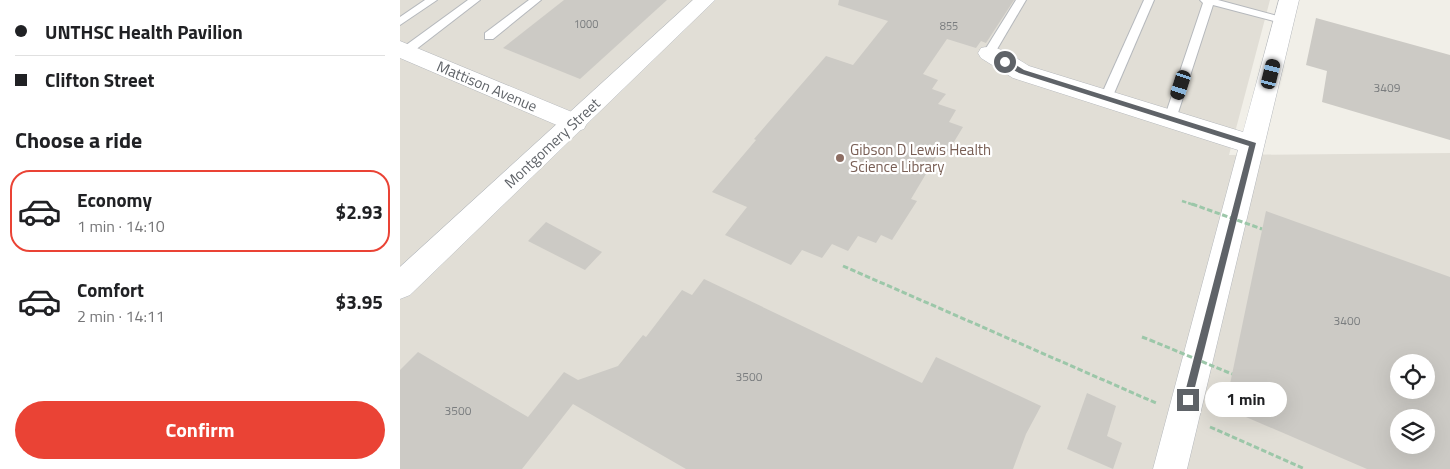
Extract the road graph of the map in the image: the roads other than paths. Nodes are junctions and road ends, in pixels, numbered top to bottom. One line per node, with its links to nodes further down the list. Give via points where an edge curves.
1 (432, 0): 9 (lane)
2 (475, 0): 11 (lane)
3 (536, 0): 10 (lane)
4 (705, 0): 15 (street, Montgomery Street)
5 (1021, 0): 12 (lane)
6 (1149, 0): 13 (lane)
7 (1207, 0): 8 (lane); 14 (lane)
8 (1287, 10): 16 (street)
9 (400, 22)
10 (489, 36)
11 (403, 50): 15 (street, Mattison Avenue)
12 (989, 53): 13 (street, via 1021,72)
13 (1106, 98): 14 (street)
14 (1170, 119): 16 (street)
15 (575, 123): 17 (street, Montgomery Street)
16 (1253, 145): 18 (street)
17 (400, 286)
18 (1170, 469)

